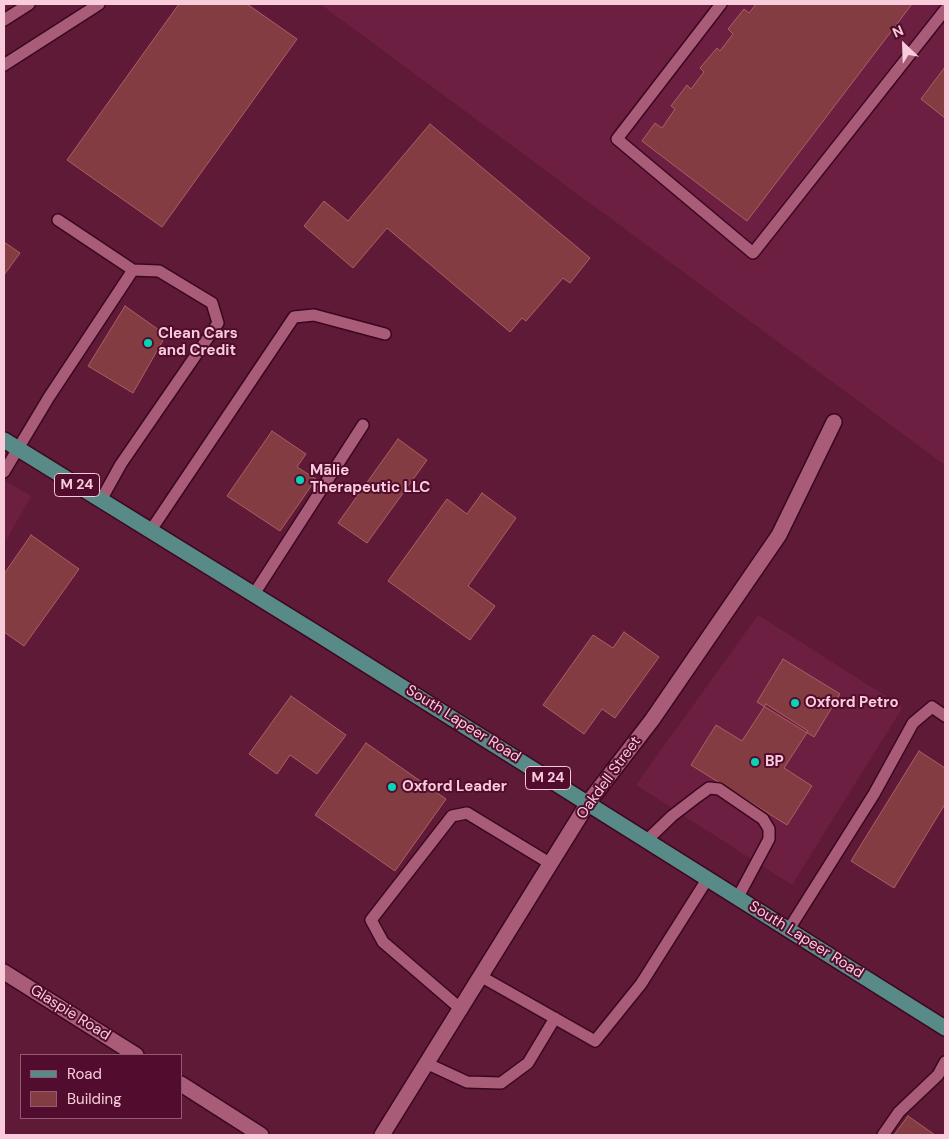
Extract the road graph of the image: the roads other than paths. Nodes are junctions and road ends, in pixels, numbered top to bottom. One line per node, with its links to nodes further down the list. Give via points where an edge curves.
1 (29, 4): 5 (lane)
2 (99, 4): 6 (lane)
3 (721, 4): 4 (lane, via 617,139 753,253)
4 (945, 10)
5 (4, 20)
6 (4, 66)
7 (58, 220): 8 (lane)
8 (133, 270): 13 (lane); 15 (lane, via 159,271 212,303 218,323 121,464)
9 (385, 334): 16 (lane, via 314,314 294,317)
10 (834, 422): 19 (street, Oakdell Street, via 779,535 652,720)
11 (362, 425): 17 (lane)
12 (4, 440): 13 (main road, South Lapeer Road / M 24)
13 (18, 449): 14 (lane); 15 (main road, South Lapeer Road / M 24)
14 (4, 472)
15 (101, 500): 16 (main road, South Lapeer Road / M 24)
16 (150, 530): 17 (main road, South Lapeer Road / M 24)
17 (254, 594): 19 (main road, South Lapeer Road / M 24)
18 (945, 716): 24 (lane, via 932,707 913,724 874,794)
19 (588, 803): 20 (main road, South Lapeer Road / M 24); 21 (street, Oakdell Street)
20 (647, 840): 22 (main road, South Lapeer Road / M 24); 23 (lane, via 709,788 719,789 763,819 769,830 769,839)
21 (551, 864): 26 (street, Oakdell Street); 27 (lane, via 467,813 452,816 371,920 383,942)
22 (708, 878): 23 (main road, South Lapeer Road / M 24); 28 (lane, via 641,984 595,1041)
23 (738, 897): 24 (main road, South Lapeer Road / M 24)
24 (789, 930): 29 (main road, South Lapeer Road / M 24)
25 (4, 972): 30 (street, Glaspie Road)
26 (482, 976): 27 (street, Oakdell Street); 28 (lane)
27 (462, 1010): 32 (street, Oakdell Street)
28 (555, 1018): 32 (lane, via 528,1063 501,1083 467,1082)
29 (945, 1028)
30 (134, 1054)
31 (945, 1062): 36 (lane, via 938,1075 899,1112)
32 (428, 1064): 35 (street, Oakdell Street)
33 (182, 1085): 34 (street)
34 (260, 1135)
35 (382, 1135)
36 (883, 1135)

